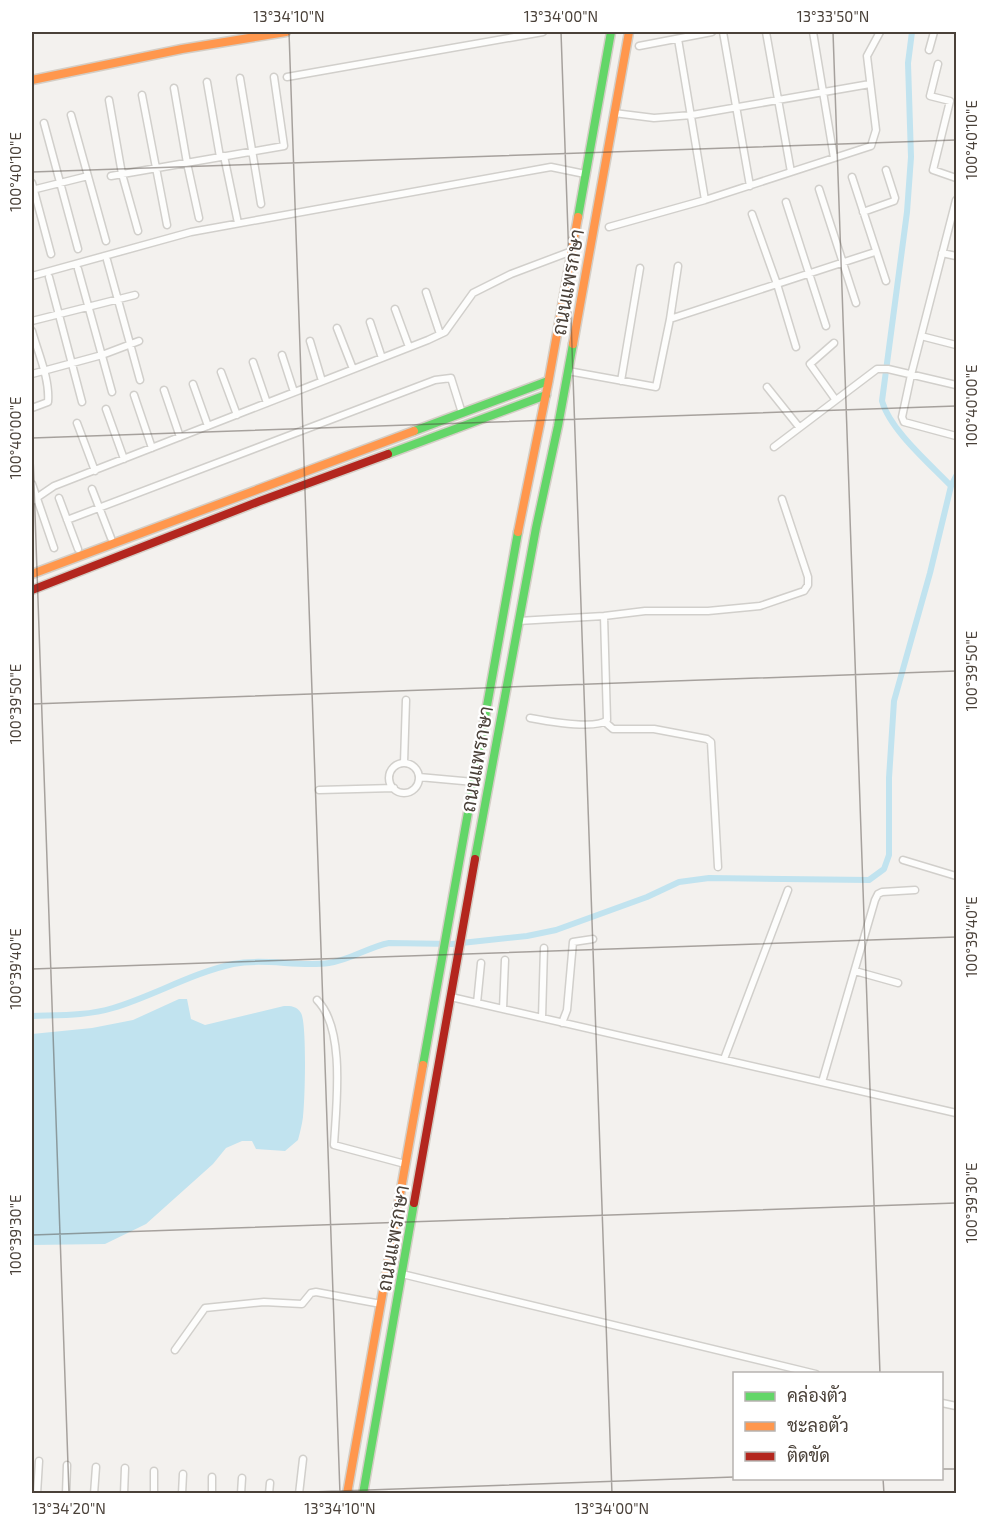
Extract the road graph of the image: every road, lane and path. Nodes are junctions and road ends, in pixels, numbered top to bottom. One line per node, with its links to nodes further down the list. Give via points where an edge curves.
1 (286, 32): 18 (main road)
2 (543, 32): 16 (street)
3 (611, 32): 39 (main road, ถนนแพรกษา)
4 (629, 32): 27 (main road, ถนนแพรกษา)
5 (712, 32): 11 (street)
6 (723, 32): 26 (street)
7 (766, 32): 25 (street)
8 (813, 32): 22 (street)
9 (880, 32): 20 (street, via 867,56)
10 (934, 32): 13 (street)
11 (678, 39): 12 (street); 29 (street)
12 (639, 46)
13 (929, 50)
14 (938, 64): 43 (street, via 929,95 950,101 933,170)
15 (274, 77): 31 (street, via 284,146)
16 (287, 77)
17 (240, 78): 31 (street)
18 (32, 80)
19 (207, 82): 32 (street)
20 (870, 84): 22 (street); 33 (street, via 876,130 871,146)
21 (174, 88): 34 (street)
22 (823, 92): 25 (street); 33 (street)
23 (142, 95): 35 (street)
24 (109, 100): 38 (street)
25 (778, 100): 26 (street); 37 (street)
26 (737, 107): 29 (street); 45 (street)
27 (614, 113): 29 (street, via 654,118); 105 (main road, ถนนแพรกษา)
28 (71, 115): 40 (street)
29 (692, 115): 48 (street)
30 (44, 123): 44 (street)
31 (252, 151): 32 (street); 51 (street)
32 (222, 156): 34 (street); 55 (street)
33 (834, 158): 37 (street)
34 (187, 163): 35 (street); 54 (street)
35 (155, 168): 38 (street); 56 (street)
36 (886, 170): 52 (street, via 896,198)
37 (791, 172): 45 (street)
38 (122, 174): 41 (street); 58 (street)
39 (585, 174): 55 (street, via 551,167); 61 (main road, ถนนแพรกษา)
40 (88, 176): 44 (street); 59 (street)
41 (111, 176)
42 (852, 177): 52 (street)
43 (957, 178)
44 (61, 183): 46 (street); 60 (street)
45 (750, 186): 48 (street)
46 (32, 188): 64 (street)
47 (819, 189): 67 (street)
48 (705, 200): 57 (street)
49 (957, 200): 63 (street)
50 (786, 202): 71 (street)
51 (261, 204)
52 (863, 212): 62 (street)
53 (752, 214): 75 (street)
54 (199, 218)
55 (238, 223): 72 (street)
56 (167, 225)
57 (609, 227)
58 (138, 231)
59 (106, 241)
60 (78, 249)
61 (572, 251): 89 (street, via 473,293); 111 (main road, ถนนแพรกษา)
62 (875, 252): 67 (street); 74 (street)
63 (942, 253): 65 (street); 90 (street)
64 (51, 254)
65 (957, 256)
66 (108, 260): 78 (street)
67 (844, 262): 71 (street); 79 (street)
68 (678, 266): 83 (street)
69 (640, 268): 112 (street)
70 (78, 269): 80 (street)
71 (809, 273): 75 (street); 86 (street)
72 (32, 276)
73 (49, 277): 82 (street)
74 (886, 281)
75 (777, 284): 83 (street); 97 (street)
76 (426, 292): 89 (street)
77 (135, 295): 78 (street)
78 (118, 300): 80 (street); 94 (street)
79 (856, 303)
80 (88, 307): 82 (street); 98 (street)
81 (395, 309): 96 (street)
82 (59, 314): 84 (street); 102 (street)
83 (670, 319): 112 (street, via 656,387)
84 (32, 321)
85 (370, 322): 100 (street)
86 (826, 326)
87 (337, 328): 103 (street)
88 (32, 331): 104 (street)
89 (440, 334): 96 (street)
90 (921, 336): 95 (street); 108 (street)
91 (310, 341): 110 (street)
92 (139, 342): 94 (street)
93 (834, 343): 121 (street, via 810,364)
94 (130, 344): 98 (street); 109 (street)
95 (957, 345)
96 (409, 347): 100 (street)
97 (796, 347)
98 (102, 355): 102 (street); 117 (street)
99 (282, 355): 118 (street)
100 (382, 358): 103 (street)
101 (253, 362): 123 (street)
102 (73, 363): 104 (street); 122 (street)
103 (353, 369): 110 (street)
104 (44, 371): 107 (street); 124 (street, via 48,402)
105 (568, 371): 112 (street); 138 (main road, ถนนแพรกษา)
106 (221, 372): 127 (street)
107 (32, 374)
108 (911, 375): 114 (street); 121 (street, via 877,369); 131 (street, via 904,422)
109 (140, 380)
110 (322, 381): 118 (street)
111 (549, 381): 120 (main road, ถนนแพรกษา); 126 (main road)
112 (621, 381)
113 (193, 384): 129 (street)
114 (957, 386)
115 (767, 387): 130 (street)
116 (164, 390): 132 (street)
117 (112, 392)
118 (294, 392): 123 (street)
119 (134, 395): 134 (street)
120 (546, 395): 137 (main road, ถนนแพรกษา); 150 (main road)
121 (835, 399): 130 (street)
122 (82, 402)
123 (267, 403): 127 (street)
124 (32, 408)
125 (105, 409): 135 (street)
126 (462, 413): 144 (street, via 451,378 435,380); 149 (main road)
127 (237, 414): 129 (street)
128 (77, 423): 136 (street)
129 (208, 426): 132 (street)
130 (799, 427): 133 (street)
131 (957, 436)
132 (180, 437): 134 (street)
133 (774, 447)
134 (153, 448): 135 (street)
135 (124, 459): 136 (street)
136 (95, 471): 143 (street, via 48,489)
137 (528, 480): 138 (main road); 158 (main road, ถนนแพรกษา)
138 (546, 482): 152 (main road, ถนนแพรกษา)
139 (32, 484): 143 (street)
140 (92, 489): 144 (street)
141 (59, 498): 145 (street)
142 (782, 499): 151 (street, via 806,568 808,582 804,591 760,606)
143 (34, 500): 147 (street)
144 (100, 509): 145 (street); 146 (street)
145 (67, 520): 148 (street)
146 (111, 538)
147 (54, 548)
148 (78, 549)
149 (32, 574)
150 (32, 590)
151 (604, 616): 152 (street); 155 (street, via 608,713)
152 (518, 621): 172 (main road, ถนนแพรกษา)
153 (406, 700): 156 (street)
154 (530, 718): 155 (street)
155 (605, 722): 162 (street, via 613,729 654,729 711,742)
156 (404, 763): 157 (street, via 414,767); 159 (street, via 390,772 389,782)
157 (419, 777): 158 (street); 159 (street, via 410,792)
158 (474, 782): 181 (main road, ถนนแพรกษา)
159 (394, 788): 160 (street)
160 (318, 790)
161 (903, 861): 163 (street)
162 (718, 867)
163 (957, 876)
164 (788, 890): 178 (street)
165 (915, 890): 170 (street, via 878,894)
166 (593, 939): 177 (street, via 573,942 567,1010)
167 (544, 948): 176 (street)
168 (505, 960): 175 (street)
169 (481, 963): 174 (street)
170 (855, 971): 171 (street); 179 (street)
171 (898, 983)
172 (451, 997): 174 (street); 182 (main road, ถนนแพรกษา)
173 (317, 1000): 181 (street, via 325,1010 336,1049 334,1145)
174 (477, 1003): 175 (street)
175 (503, 1010): 176 (street)
176 (542, 1018): 177 (street)
177 (562, 1023): 178 (street)
178 (724, 1059): 179 (street)
179 (822, 1082): 180 (street)
180 (957, 1113)
181 (405, 1164): 183 (main road, ถนนแพรกษา)
182 (402, 1274): 185 (street); 187 (main road, ถนนแพรกษา)
183 (381, 1304): 184 (street, via 313,1292 302,1304 212,1306 202,1310); 186 (main road, ถนนแพรกษา)
184 (175, 1350)
185 (808, 1372)
186 (368, 1377): 187 (main road); 208 (main road, ถนนแพรกษา)
187 (383, 1380): 209 (main road, ถนนแพรกษา)
188 (303, 1459): 207 (street)
189 (39, 1461): 198 (street)
190 (67, 1465): 199 (street)
191 (96, 1467): 200 (street)
192 (126, 1468): 201 (street)
193 (154, 1471): 202 (street)
194 (183, 1474): 203 (street)
195 (212, 1477): 204 (street)
196 (242, 1478): 205 (street)
197 (270, 1483): 206 (street)
198 (37, 1494)
199 (66, 1494)
200 (94, 1494)
201 (124, 1494)
202 (154, 1494)
203 (182, 1494)
204 (212, 1494)
205 (241, 1494)
206 (269, 1494)
207 (299, 1494)
208 (347, 1494)
209 (363, 1494)

